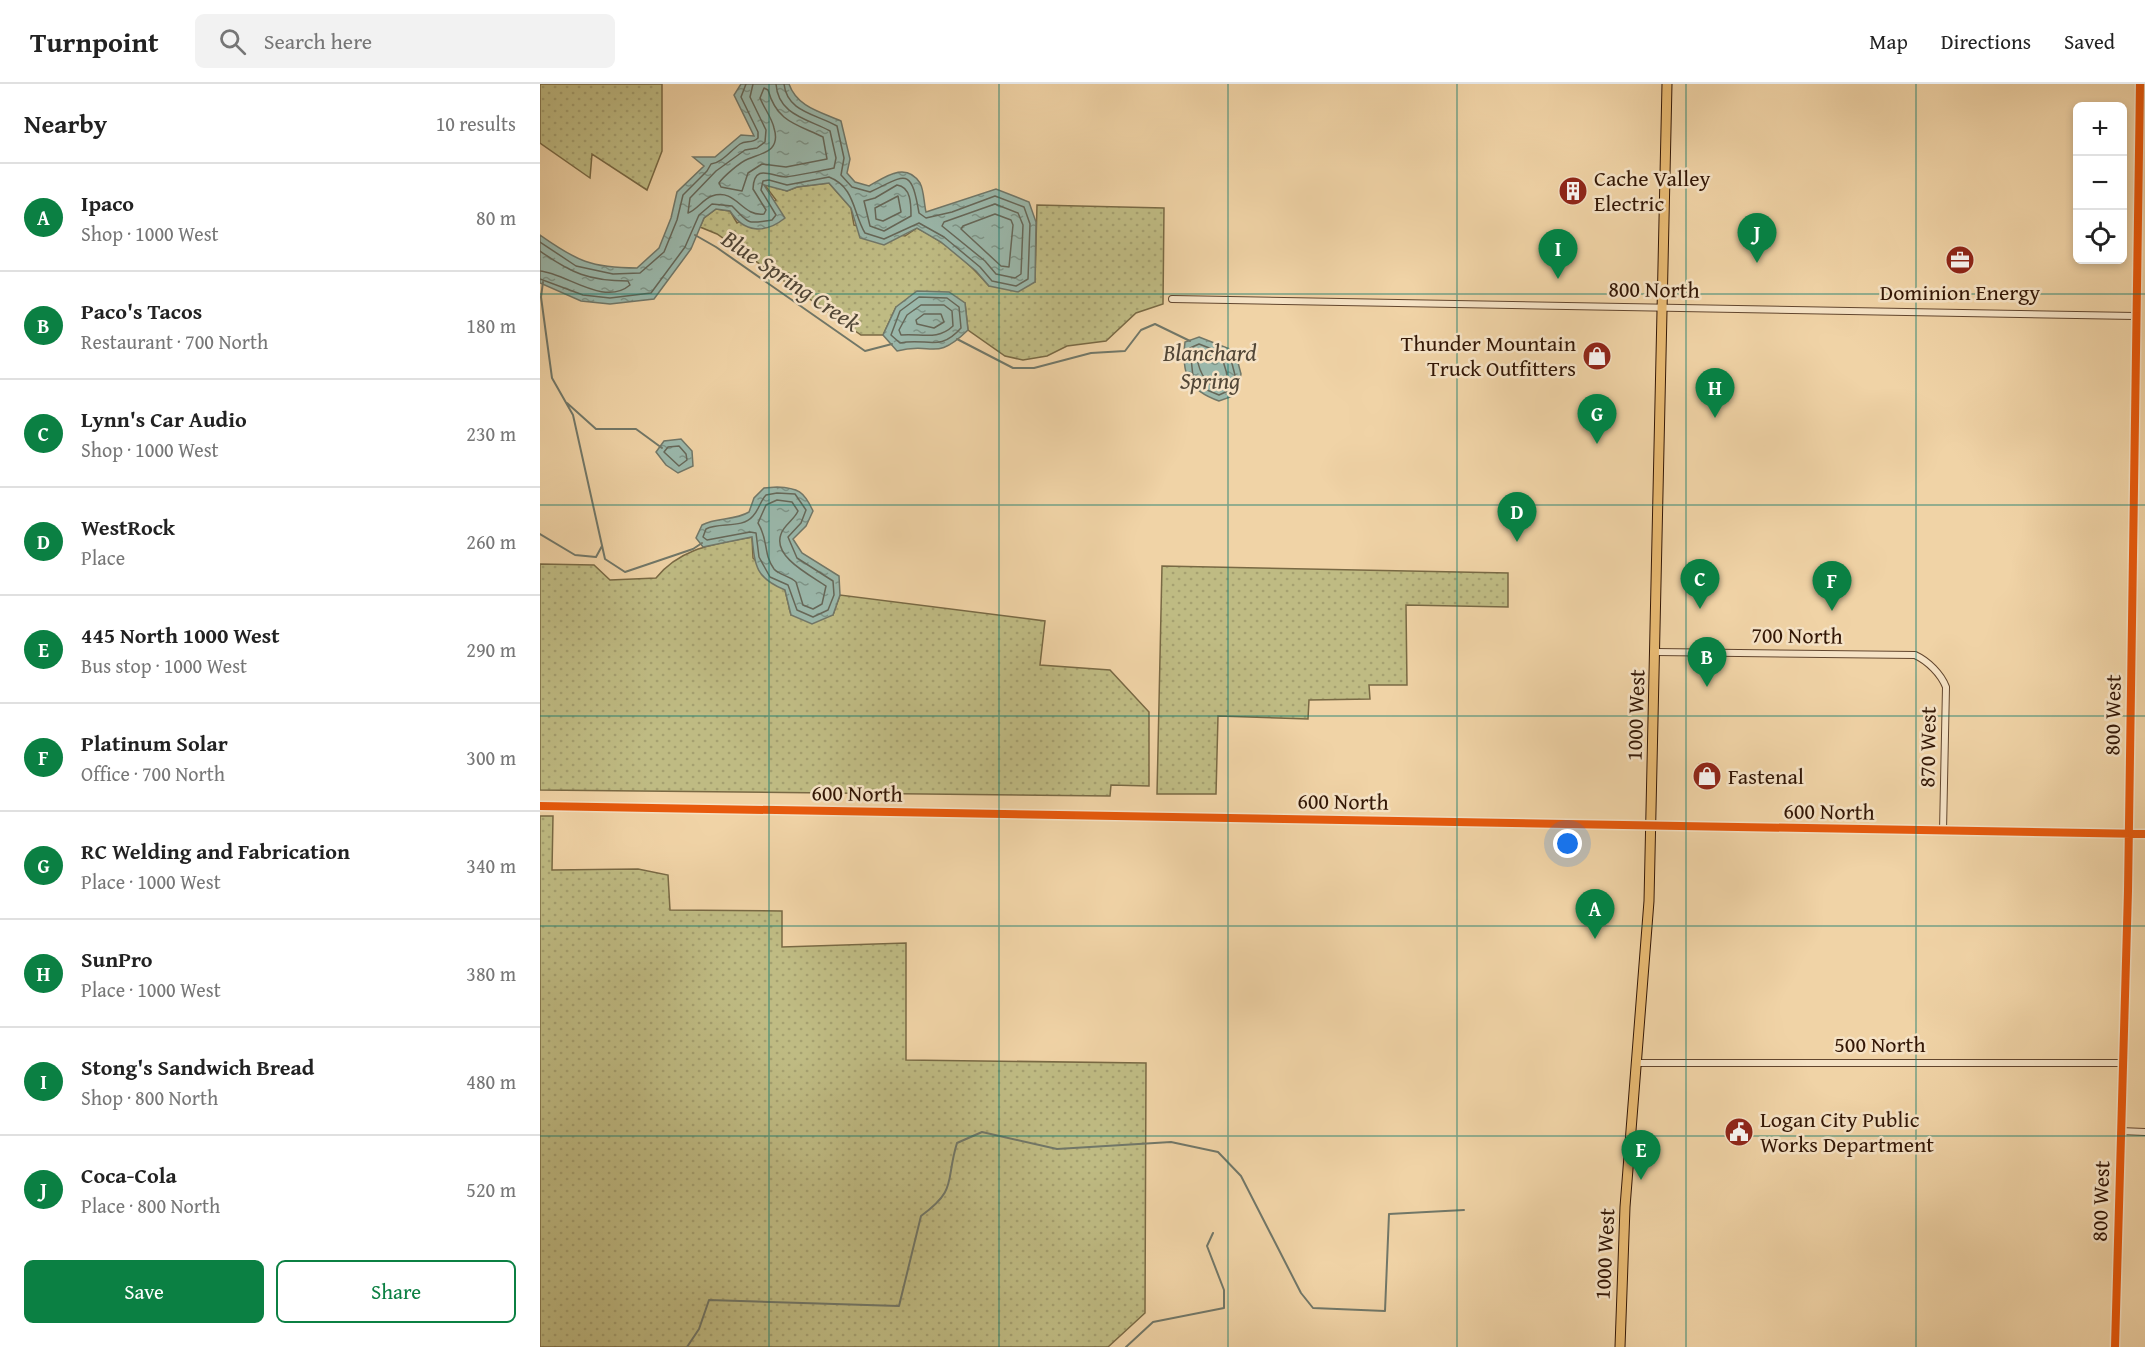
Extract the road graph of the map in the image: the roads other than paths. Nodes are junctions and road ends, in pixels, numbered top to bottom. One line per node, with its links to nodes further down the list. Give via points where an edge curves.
1 (1666, 84): 4 (main road, 1000 West)
2 (2140, 84): 5 (street, 800 West)
3 (1172, 299): 4 (street, 800 North)
4 (1663, 308): 5 (street, 800 North); 6 (main road, 1000 West)
5 (2135, 316): 11 (street, 800 West)
6 (1657, 652): 7 (street, 700 North, via 1915,655); 9 (main road, 1000 West)
7 (1933, 668): 10 (street, 870 West, via 1946,687)
8 (540, 806): 9 (street, 600 North)
9 (1651, 826): 10 (street, 600 North); 13 (main road, 1000 West, via 1647,946)
10 (1943, 831): 11 (street, 600 North)
11 (2128, 834): 12 (street, 600 North); 14 (street, 800 West)
12 (2145, 834)
13 (1637, 1063): 14 (street, 500 North); 17 (main road, 1000 West, via 1625,1207)
14 (2122, 1063): 15 (street, 800 West)
15 (2120, 1131): 16 (street); 18 (street, 800 West)
16 (2145, 1132)
17 (1620, 1347)
18 (2115, 1347)

